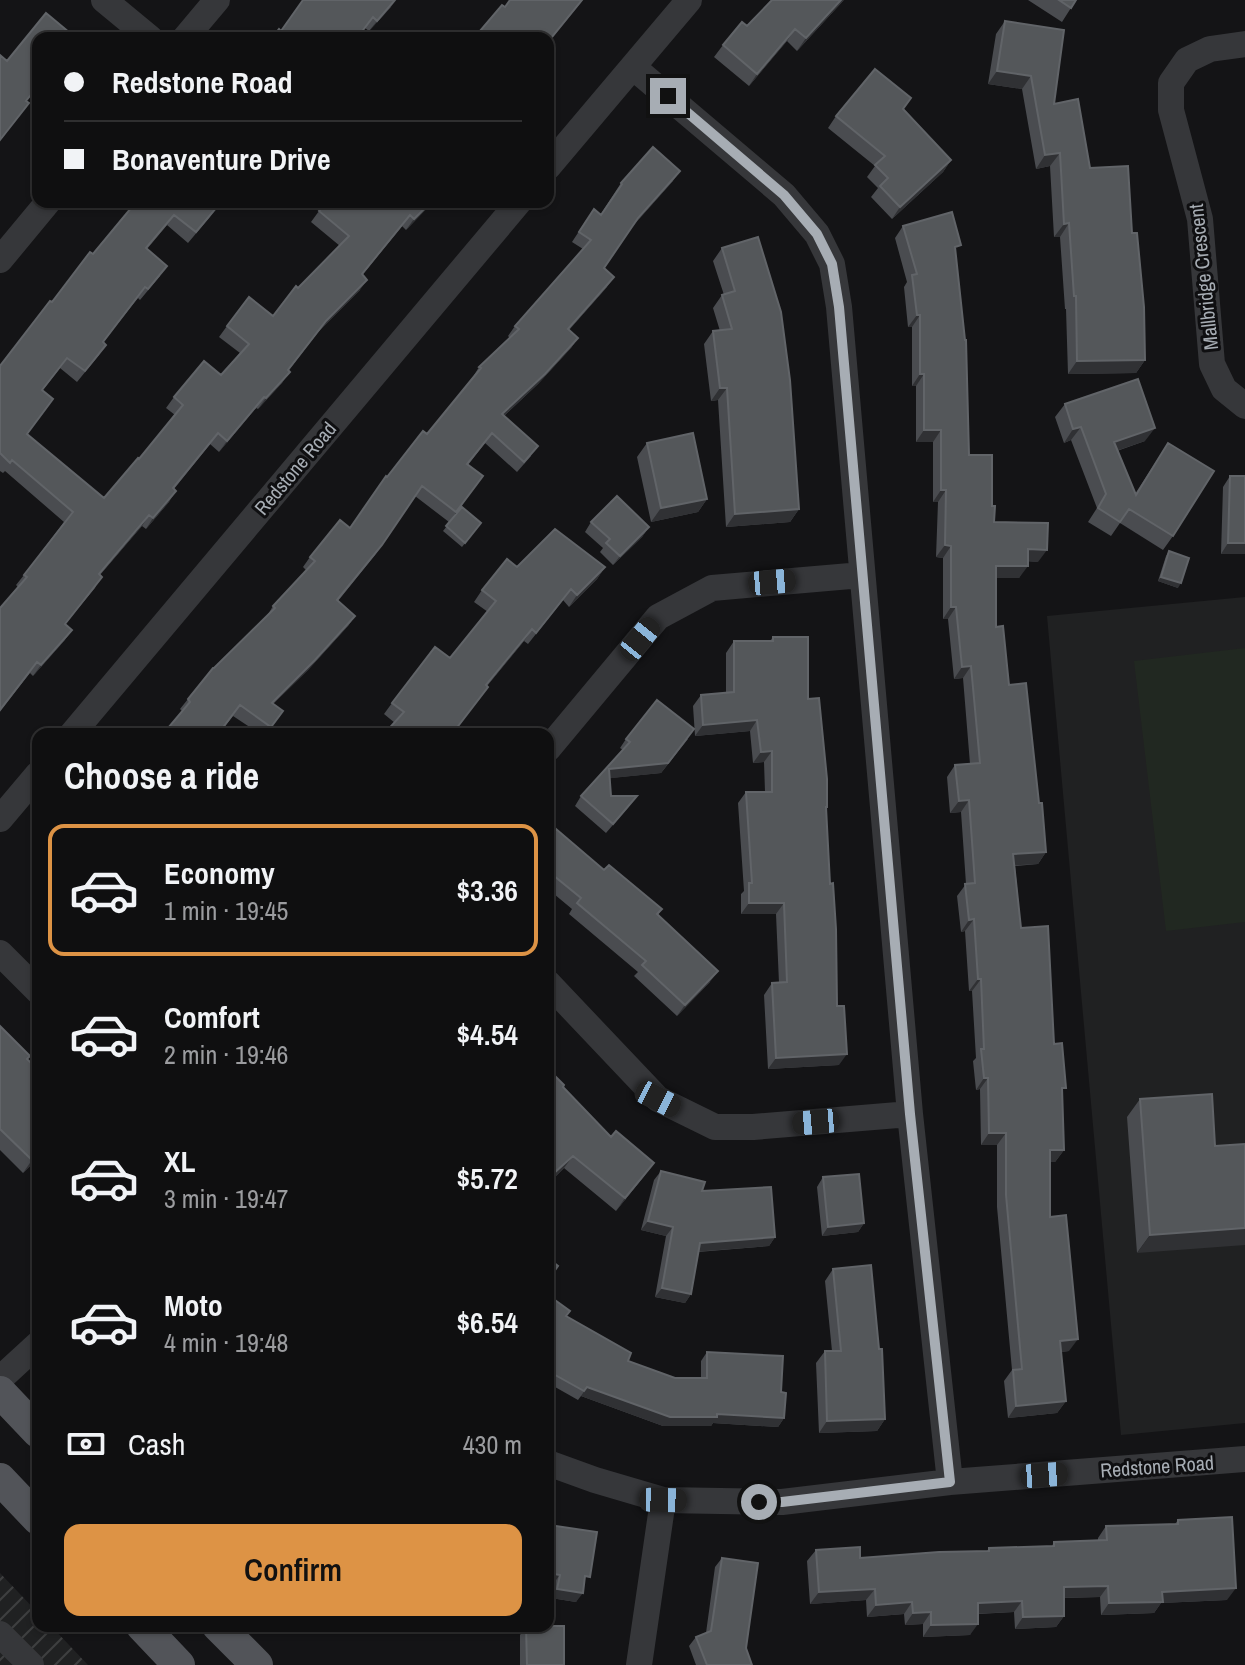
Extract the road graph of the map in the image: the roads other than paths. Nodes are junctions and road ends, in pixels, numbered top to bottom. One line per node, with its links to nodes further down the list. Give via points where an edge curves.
1 (104, 0): 4 (street)
2 (217, 0): 5 (street)
3 (689, 0): 7 (street)
4 (143, 32)
5 (190, 32)
6 (1245, 44): 12 (street, Mallbridge Crescent, via 1210,49 1187,60 1171,83 1171,110 1200,219 1212,364 1224,389)
7 (633, 67): 8 (street); 13 (street, via 784,195 817,234 832,264)
8 (554, 160)
9 (43, 208): 11 (street)
10 (514, 208): 14 (street, Redstone Road)
11 (0, 260)
12 (1245, 406)
13 (862, 575): 15 (street, via 712,588 658,617); 21 (street)
14 (77, 728)
15 (554, 742)
16 (32, 781): 17 (street)
17 (0, 819)
18 (0, 953): 19 (street)
19 (32, 985)
20 (554, 989): 21 (street, via 658,1099 715,1127)
21 (910, 1114): 29 (street)
22 (32, 1350): 23 (street)
23 (0, 1379)
24 (0, 1392): 25 (main road)
25 (32, 1426)
26 (1245, 1459): 29 (street, Redstone Road)
27 (554, 1465): 30 (street, Redstone Road)
28 (0, 1479): 31 (main road)
29 (950, 1482): 30 (street, Redstone Road, via 782,1502)
30 (663, 1500): 38 (street)
31 (32, 1513)
32 (148, 1632): 36 (main road)
33 (224, 1632): 37 (main road)
34 (0, 1634): 35 (street)
35 (31, 1665)
36 (179, 1665)
37 (257, 1665)
38 (639, 1665)

